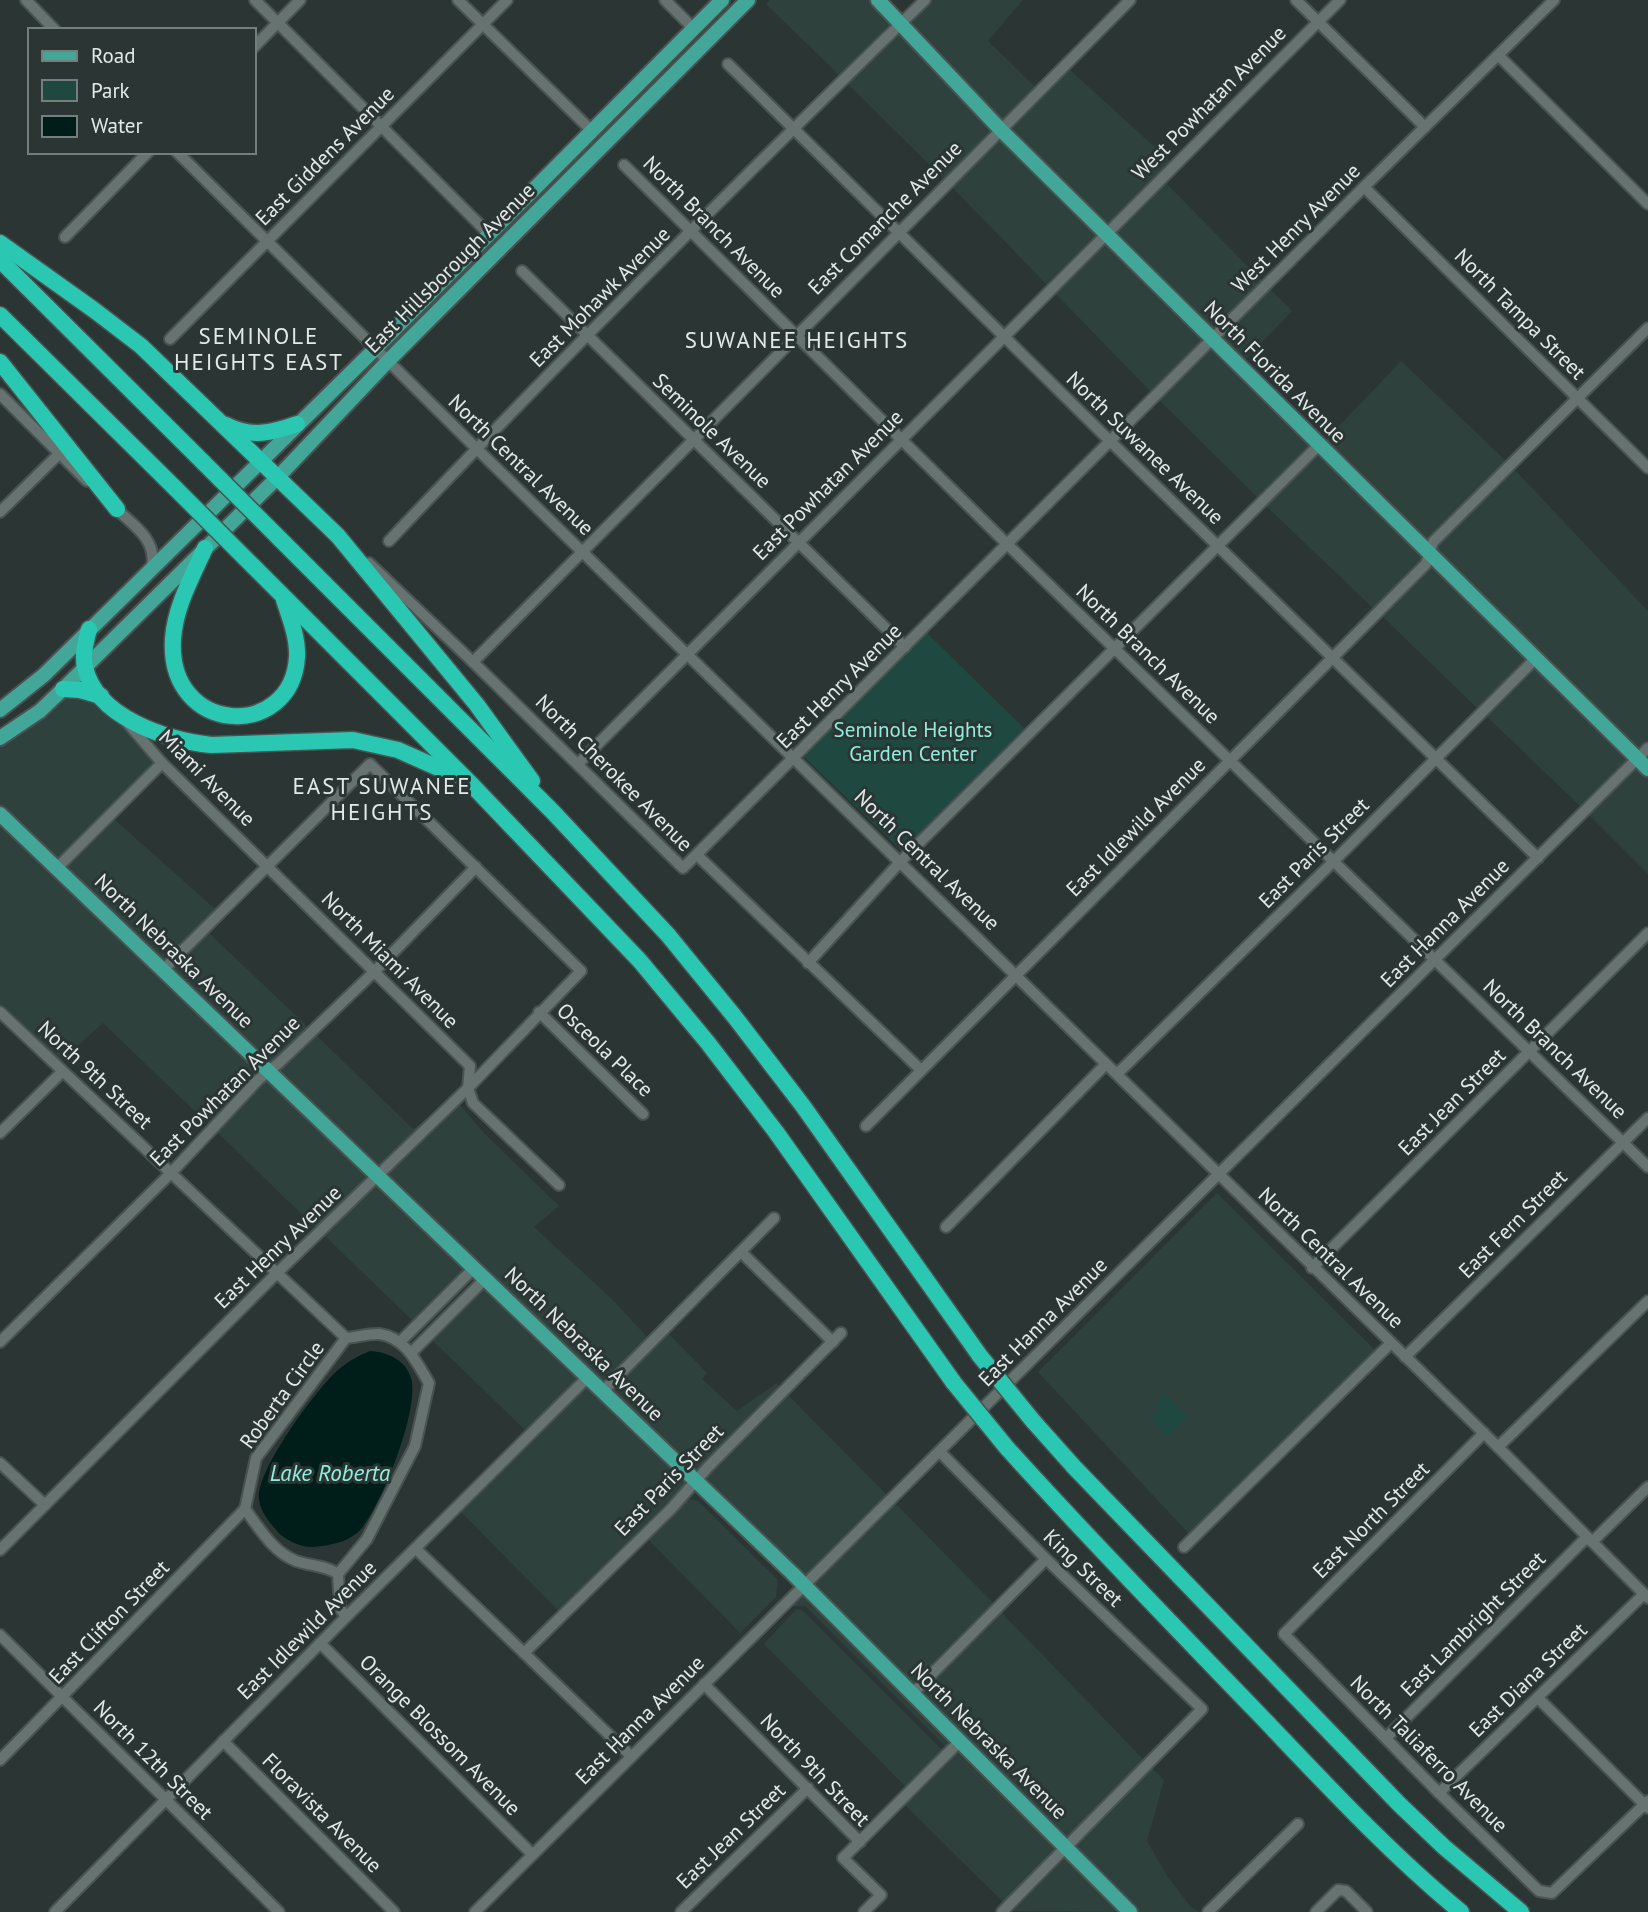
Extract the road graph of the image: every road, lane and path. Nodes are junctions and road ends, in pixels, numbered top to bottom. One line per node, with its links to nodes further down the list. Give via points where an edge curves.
1 (26, 0): 19 (street)
2 (255, 0): 16 (street)
3 (300, 0): 16 (street)
4 (458, 0): 18 (street)
5 (507, 0): 18 (street, East Giddens Avenue)
6 (665, 0): 20 (street)
7 (722, 0): 20 (main road, East Hillsborough Avenue)
8 (748, 0): 51 (main road, East Hillsborough Avenue)
9 (878, 0): 17 (main road, North Florida Avenue)
10 (925, 0): 17 (street, East Mohawk Avenue)
11 (1130, 0): 27 (street, East Comanche Avenue)
12 (1296, 0): 15 (street)
13 (1340, 0): 15 (street, West Powhatan Avenue)
14 (1555, 0): 22 (street, West Henry Avenue)
15 (1318, 22): 25 (street); 37 (street, West Powhatan Avenue)
16 (278, 23): 21 (street); 24 (street)
17 (901, 23): 26 (street, East Mohawk Avenue); 27 (main road, North Florida Avenue)
18 (482, 25): 24 (street, East Giddens Avenue); 28 (street)
19 (53, 28)
20 (693, 28): 28 (main road, East Hillsborough Avenue)
21 (256, 45)
22 (1498, 55): 25 (street, West Henry Avenue); 33 (street)
23 (728, 64): 26 (street, North Suwanee Avenue)
24 (381, 126): 35 (street); 39 (street, East Giddens Avenue)
25 (1425, 127): 32 (street, West Henry Avenue)
26 (793, 129): 34 (street, East Mohawk Avenue); 36 (street, North Suwanee Avenue)
27 (1000, 129): 36 (street, East Comanche Avenue); 37 (main road, North Florida Avenue)
28 (592, 131): 35 (main road, East Hillsborough Avenue)
29 (146, 154): 38 (street)
30 (179, 154): 39 (street, North Central Avenue)
31 (624, 166): 34 (street, North Branch Avenue)
32 (1364, 187): 49 (street, West Henry Avenue); 54 (street, North Tampa Street)
33 (1648, 204)
34 (691, 232): 45 (street, North Branch Avenue); 47 (street, East Mohawk Avenue)
35 (488, 233): 50 (main road, East Hillsborough Avenue)
36 (898, 233): 45 (street, East Comanche Avenue); 46 (street, North Suwanee Avenue)
37 (1105, 233): 46 (street, East Powhatan Avenue); 49 (main road, North Florida Avenue)
38 (65, 237)
39 (266, 242): 48 (street, East Giddens Avenue); 50 (street, North Central Avenue)
40 (0, 243): 55 (highway, via 118,328)
41 (0, 260): 98 (highway, bridge)
42 (522, 271): 47 (street, Seminole Avenue)
43 (0, 315): 77 (highway, bridge)
44 (1648, 328): 54 (street, East Idlewild Avenue)
45 (796, 335): 57 (street, North Branch Avenue); 58 (street, East Comanche Avenue)
46 (1003, 335): 57 (street, East Powhatan Avenue); 59 (street, North Suwanee Avenue)
47 (588, 336): 58 (street, Seminole Avenue); 61 (street, East Mohawk Avenue)
48 (170, 339)
49 (1212, 339): 59 (street, West Henry Avenue); 60 (main road, North Florida Avenue)
50 (376, 348): 51 (street, North Central Avenue); 56 (main road, East Hillsborough Avenue)
51 (388, 361): 61 (street, North Central Avenue); 65 (main road, East Hillsborough Avenue)
52 (0, 362): 66 (highway)
53 (0, 394): 62 (street)
54 (1577, 398): 64 (street, North Tampa Street); 75 (street, East Idlewild Avenue, via 1433,542)
55 (221, 423): 56 (highway, via 256,435); 63 (highway)
56 (297, 424): 63 (main road, East Hillsborough Avenue)
57 (900, 439): 70 (street, East Powhatan Avenue); 71 (street, North Branch Avenue)
58 (693, 440): 70 (street, Seminole Avenue); 74 (street, East Comanche Avenue)
59 (1110, 441): 71 (street, West Henry Avenue); 72 (street, North Suwanee Avenue)
60 (1319, 444): 72 (street); 75 (main road, North Florida Avenue)
61 (477, 449): 69 (street, East Mohawk Avenue); 74 (street, North Central Avenue)
62 (59, 454): 66 (street); 67 (street)
63 (258, 461): 65 (highway); 76 (main road, East Hillsborough Avenue)
64 (1648, 468)
65 (278, 477): 68 (highway); 73 (main road, East Hillsborough Avenue)
66 (117, 509): 76 (street, via 148,540)
67 (0, 512)
68 (338, 536): 84 (street, North Cherokee Avenue); 98 (highway, via 477,705)
69 (389, 541)
70 (798, 542): 79 (street, Seminole Avenue); 81 (street, East Powhatan Avenue)
71 (1007, 544): 79 (street, East Henry Avenue); 80 (street, North Branch Avenue)
72 (1218, 546): 80 (street); 83 (street, North Suwanee Avenue)
73 (205, 548): 77 (highway, via 177,612 173,641 177,676 201,706 226,716 251,715 270,706 285,691 295,672 297,651); 85 (main road, East Hillsborough Avenue)
74 (582, 551): 81 (street, North Central Avenue); 84 (street, East Comanche Avenue)
75 (1429, 553): 82 (main road, North Florida Avenue); 83 (street, East Idlewild Avenue, via 1426,564)
76 (152, 566): 78 (main road, East Hillsborough Avenue)
77 (283, 598): 97 (highway)
78 (89, 629): 85 (highway); 88 (main road, East Hillsborough Avenue)
79 (905, 647): 91 (street, East Henry Avenue)
80 (1114, 649): 94 (street, North Branch Avenue); 102 (street)
81 (688, 653): 91 (street, North Central Avenue); 96 (street, East Powhatan Avenue)
82 (1536, 658): 92 (street, East Paris Street); 93 (main road, North Florida Avenue)
83 (1334, 659): 92 (street, North Suwanee Avenue); 94 (street, East Idlewild Avenue)
84 (473, 662): 96 (street, North Cherokee Avenue)
85 (85, 667): 86 (main road, East Hillsborough Avenue); 87 (highway)
86 (63, 689): 87 (highway); 90 (main road, East Hillsborough Avenue)
87 (101, 696): 89 (highway)
88 (0, 710)
89 (121, 715): 95 (street, Miami Avenue); 97 (highway, via 173,738 202,744 368,742 428,761)
90 (0, 738)
91 (795, 758): 100 (street, East Henry Avenue); 102 (street, North Central Avenue)
92 (1436, 758): 101 (street, North Suwanee Avenue); 103 (street, East Paris Street)
93 (1644, 758): 101 (street, East Hanna Avenue)
94 (1231, 761): 103 (street, North Branch Avenue); 112 (street, East Idlewild Avenue)
95 (162, 763): 104 (street, Miami Avenue); 106 (street)
96 (578, 764): 100 (street, North Cherokee Avenue, via 683,868)
97 (472, 785): 197 (highway, bridge, via 604,922 708,1043 954,1383 1007,1448 1349,1807)
98 (553, 812): 198 (highway, bridge, via 668,935 758,1046 980,1356 1033,1421 1381,1785 1444,1847)
99 (0, 814): 106 (main road, North Nebraska Avenue)
100 (697, 855): 109 (street, North Cherokee Avenue)
101 (1538, 858): 108 (street, East Hanna Avenue)
102 (901, 861): 109 (street); 112 (street, North Central Avenue)
103 (1334, 861): 108 (street, North Branch Avenue); 120 (street, East Paris Street)
104 (267, 866): 105 (street, via 370,764); 110 (street); 111 (street, North Miami Avenue)
105 (476, 867): 111 (street, East Powhatan Avenue); 114 (street, East Henry Avenue, via 581,971)
106 (57, 868): 110 (main road, North Nebraska Avenue)
107 (1648, 933): 115 (street, East Jean Street)
108 (1435, 960): 115 (street, North Branch Avenue); 130 (street, East Hanna Avenue)
109 (808, 963): 117 (street, North Cherokee Avenue)
110 (163, 970): 118 (main road, North Nebraska Avenue)
111 (375, 971): 118 (street, East Powhatan Avenue); 121 (street, North Miami Avenue, via 470,1066)
112 (1016, 974): 116 (street, North Central Avenue); 117 (street, East Idlewild Avenue)
113 (0, 1012): 119 (street, North 9th Street)
114 (539, 1013): 121 (street, East Henry Avenue); 122 (street, Osceola Place)
115 (1530, 1050): 126 (street, North Branch Avenue); 136 (street, East Jean Street)
116 (1106, 1064): 120 (street, North Central Avenue); 133 (street)
117 (921, 1070): 124 (street, East Idlewild Avenue)
118 (269, 1071): 128 (street, East Powhatan Avenue); 129 (main road, North Nebraska Avenue)
119 (62, 1072): 125 (street); 128 (street, North 9th Street)
120 (1117, 1074): 130 (street, North Central Avenue)
121 (468, 1088): 129 (street, East Henry Avenue); 131 (street, via 473,1103)
122 (643, 1114)
123 (1648, 1118): 126 (street, East Fern Street)
124 (866, 1126)
125 (0, 1133)
126 (1623, 1143): 127 (street, North Branch Avenue); 145 (street, East Fern Street)
127 (1648, 1167)
128 (171, 1173): 137 (street, North 9th Street); 141 (street, East Powhatan Avenue)
129 (377, 1175): 135 (main road, North Nebraska Avenue); 137 (street, East Henry Avenue)
130 (1219, 1175): 136 (street, North Central Avenue); 150 (street, East Hanna Avenue)
131 (559, 1185)
132 (774, 1218): 134 (street)
133 (946, 1227)
134 (741, 1252): 147 (street); 152 (street, East Paris Street, via 837,1338)
135 (474, 1268): 138 (main road, North Nebraska Avenue); 142 (street)
136 (1312, 1268): 143 (street, North Central Avenue)
137 (277, 1273): 140 (street, North 9th Street); 154 (street, East Henry Avenue)
138 (485, 1279): 144 (street); 146 (main road, North Nebraska Avenue)
139 (1648, 1301): 149 (street)
140 (346, 1338): 142 (street, Roberta Circle, via 379,1334); 155 (street, Roberta Circle, via 256,1458)
141 (0, 1342)
142 (400, 1342): 144 (street)
143 (1391, 1343): 145 (street, North Central Avenue); 157 (street)
144 (411, 1353): 161 (street, via 429,1383 415,1446 367,1539)
145 (1405, 1357): 148 (street, North Central Avenue)
146 (588, 1377): 147 (main road, North Nebraska Avenue); 158 (street, East Idlewild Avenue)
147 (603, 1391): 152 (main road, North Nebraska Avenue)
148 (1484, 1433): 149 (street, North Central Avenue); 165 (street, East North Street)
149 (1498, 1447): 156 (street, North Central Avenue)
150 (940, 1452): 160 (street, King Street); 162 (street, East Hanna Avenue)
151 (0, 1463): 154 (street)
152 (697, 1482): 162 (main road, North Nebraska Avenue); 168 (street, East Paris Street)
153 (1648, 1487): 156 (street, East Lambright Street)
154 (45, 1505): 159 (street, East Henry Avenue)
155 (245, 1509): 161 (street, via 274,1548 295,1561); 171 (street, East Clifton Street)
156 (1589, 1539): 163 (street, North Central Avenue); 173 (street, East Lambright Street)
157 (1184, 1547)
158 (416, 1549): 164 (street, East Idlewild Avenue); 168 (street)
159 (0, 1550)
160 (1046, 1559): 170 (street); 184 (street, King Street, via 1202,1709)
161 (338, 1574): 164 (street, via 340,1608)
162 (804, 1584): 169 (street, East Hanna Avenue); 170 (main road, North Nebraska Avenue)
163 (1646, 1596): 172 (street, East Diana Street)
164 (346, 1618): 167 (street, East Idlewild Avenue)
165 (1284, 1634): 173 (street, North Taliaferro Avenue)
166 (0, 1635): 171 (street, North 12th Street)
167 (320, 1643): 174 (street, East Idlewild Avenue); 185 (street, Orange Blossom Avenue)
168 (524, 1653): 176 (street)
169 (704, 1684): 176 (street, East Hanna Avenue); 178 (street, North 9th Street)
170 (913, 1693): 175 (main road, North Nebraska Avenue)
171 (63, 1697): 177 (street, East Clifton Street); 180 (street, North 12th Street)
172 (1538, 1698): 179 (street, East Diana Street); 181 (street)
173 (1386, 1738): 179 (street, North Taliaferro Avenue)
174 (223, 1741): 180 (street, East Idlewild Avenue); 188 (street, Floravista Avenue)
175 (960, 1741): 183 (street); 184 (main road, North Nebraska Avenue)
176 (631, 1756): 185 (street, East Hanna Avenue)
177 (0, 1760)
178 (808, 1788): 183 (street, North 9th Street); 190 (street, East Jean Street)
179 (1439, 1793): 181 (street, North Taliaferro Avenue, via 1539,1891 1552,1893)
180 (166, 1800): 186 (street, North 12th Street); 187 (street, East Idlewild Avenue)
181 (1647, 1805)
182 (1298, 1824): 194 (street)
183 (860, 1842): 191 (street, North 9th Street, via 844,1858 881,1895)
184 (1066, 1848): 192 (street); 193 (main road, North Nebraska Avenue)
185 (532, 1854): 189 (street, East Hanna Avenue)
186 (274, 1910)
187 (55, 1912)
188 (394, 1912)
189 (475, 1912)
190 (681, 1912)
191 (864, 1912)
192 (1002, 1912)
193 (1130, 1912)
194 (1208, 1912)
195 (1316, 1912): 196 (street, via 1338,1891 1346,1891)
196 (1367, 1912)
197 (1461, 1912)
198 (1521, 1912)

